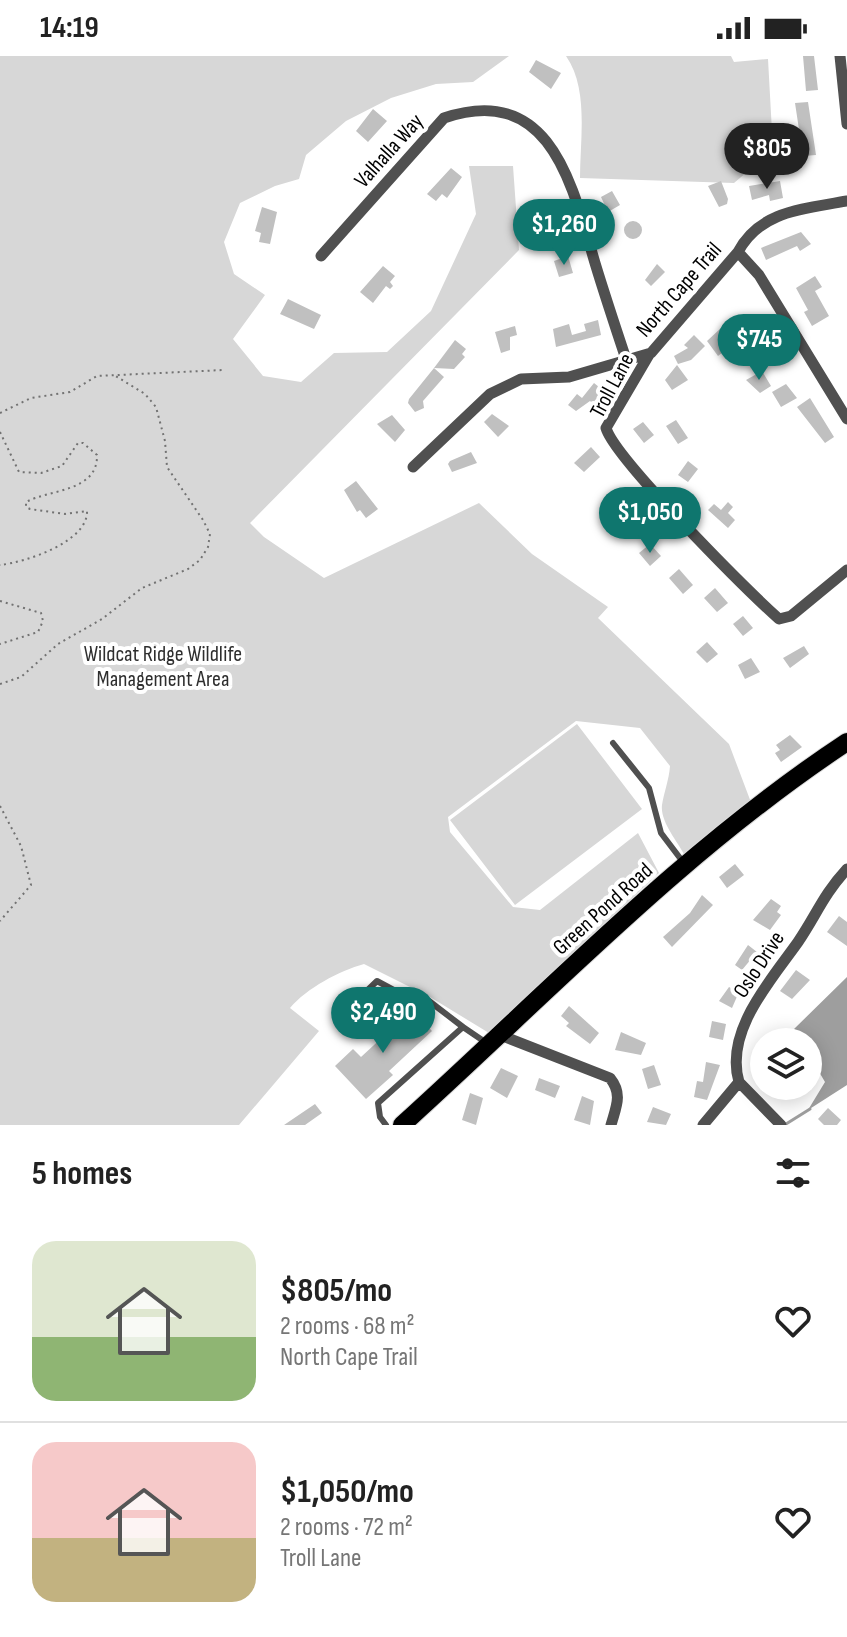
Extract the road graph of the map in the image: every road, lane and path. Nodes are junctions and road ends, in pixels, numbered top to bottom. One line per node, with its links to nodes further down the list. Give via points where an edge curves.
1 (840, 56): 2 (street)
2 (847, 124)
3 (847, 201): 4 (street, North Cape Trail, via 781,214 748,233)
4 (738, 252): 6 (street, North Cape Trail); 11 (street, via 759,275)
5 (321, 256): 7 (street, Valhalla Way, via 444,118 470,109 510,113 544,138 560,160)
6 (651, 353): 7 (street, North Cape Trail); 15 (street, Troll Lane, via 606,428 663,499 779,619 791,616)
7 (627, 362): 13 (street, North Cape Trail, via 569,377 533,377 504,385)
8 (223, 370): 9 (path)
9 (114, 375): 10 (path, via 97,376 70,392 31,398); 18 (path, via 156,407 167,467 203,520 210,534 208,547 188,569 142,588 58,644 21,677)
10 (0, 413)
11 (847, 419)
12 (0, 432): 14 (path, via 19,472 41,473 62,466 78,443 91,448 97,464 75,488 26,502 30,509 87,511 80,531)
13 (413, 467)
14 (0, 565)
15 (847, 570)
16 (0, 601): 17 (path, via 41,613 43,621 38,632)
17 (0, 644)
18 (0, 684)
19 (847, 742): 22 (main road, Green Pond Road, via 756,806)
20 (613, 743): 22 (lane, via 649,788 661,833)
21 (0, 806): 24 (path, via 21,846 31,885)
22 (685, 865): 27 (main road, Green Pond Road)
23 (847, 869): 28 (street, Oslo Drive, via 822,896 799,940 755,999 740,1046)
24 (0, 921)
25 (403, 995): 25 (lane, via 377,981 345,1012 368,1034); 26 (lane, via 429,1001)
26 (463, 1027): 27 (lane); 30 (lane, via 378,1103)
27 (495, 1040): 31 (main road, Green Pond Road); 32 (street, via 610,1078 619,1098)
28 (739, 1082): 29 (street); 33 (street)
29 (778, 1122)
30 (386, 1125)
31 (402, 1125)
32 (611, 1125)
33 (703, 1125)

